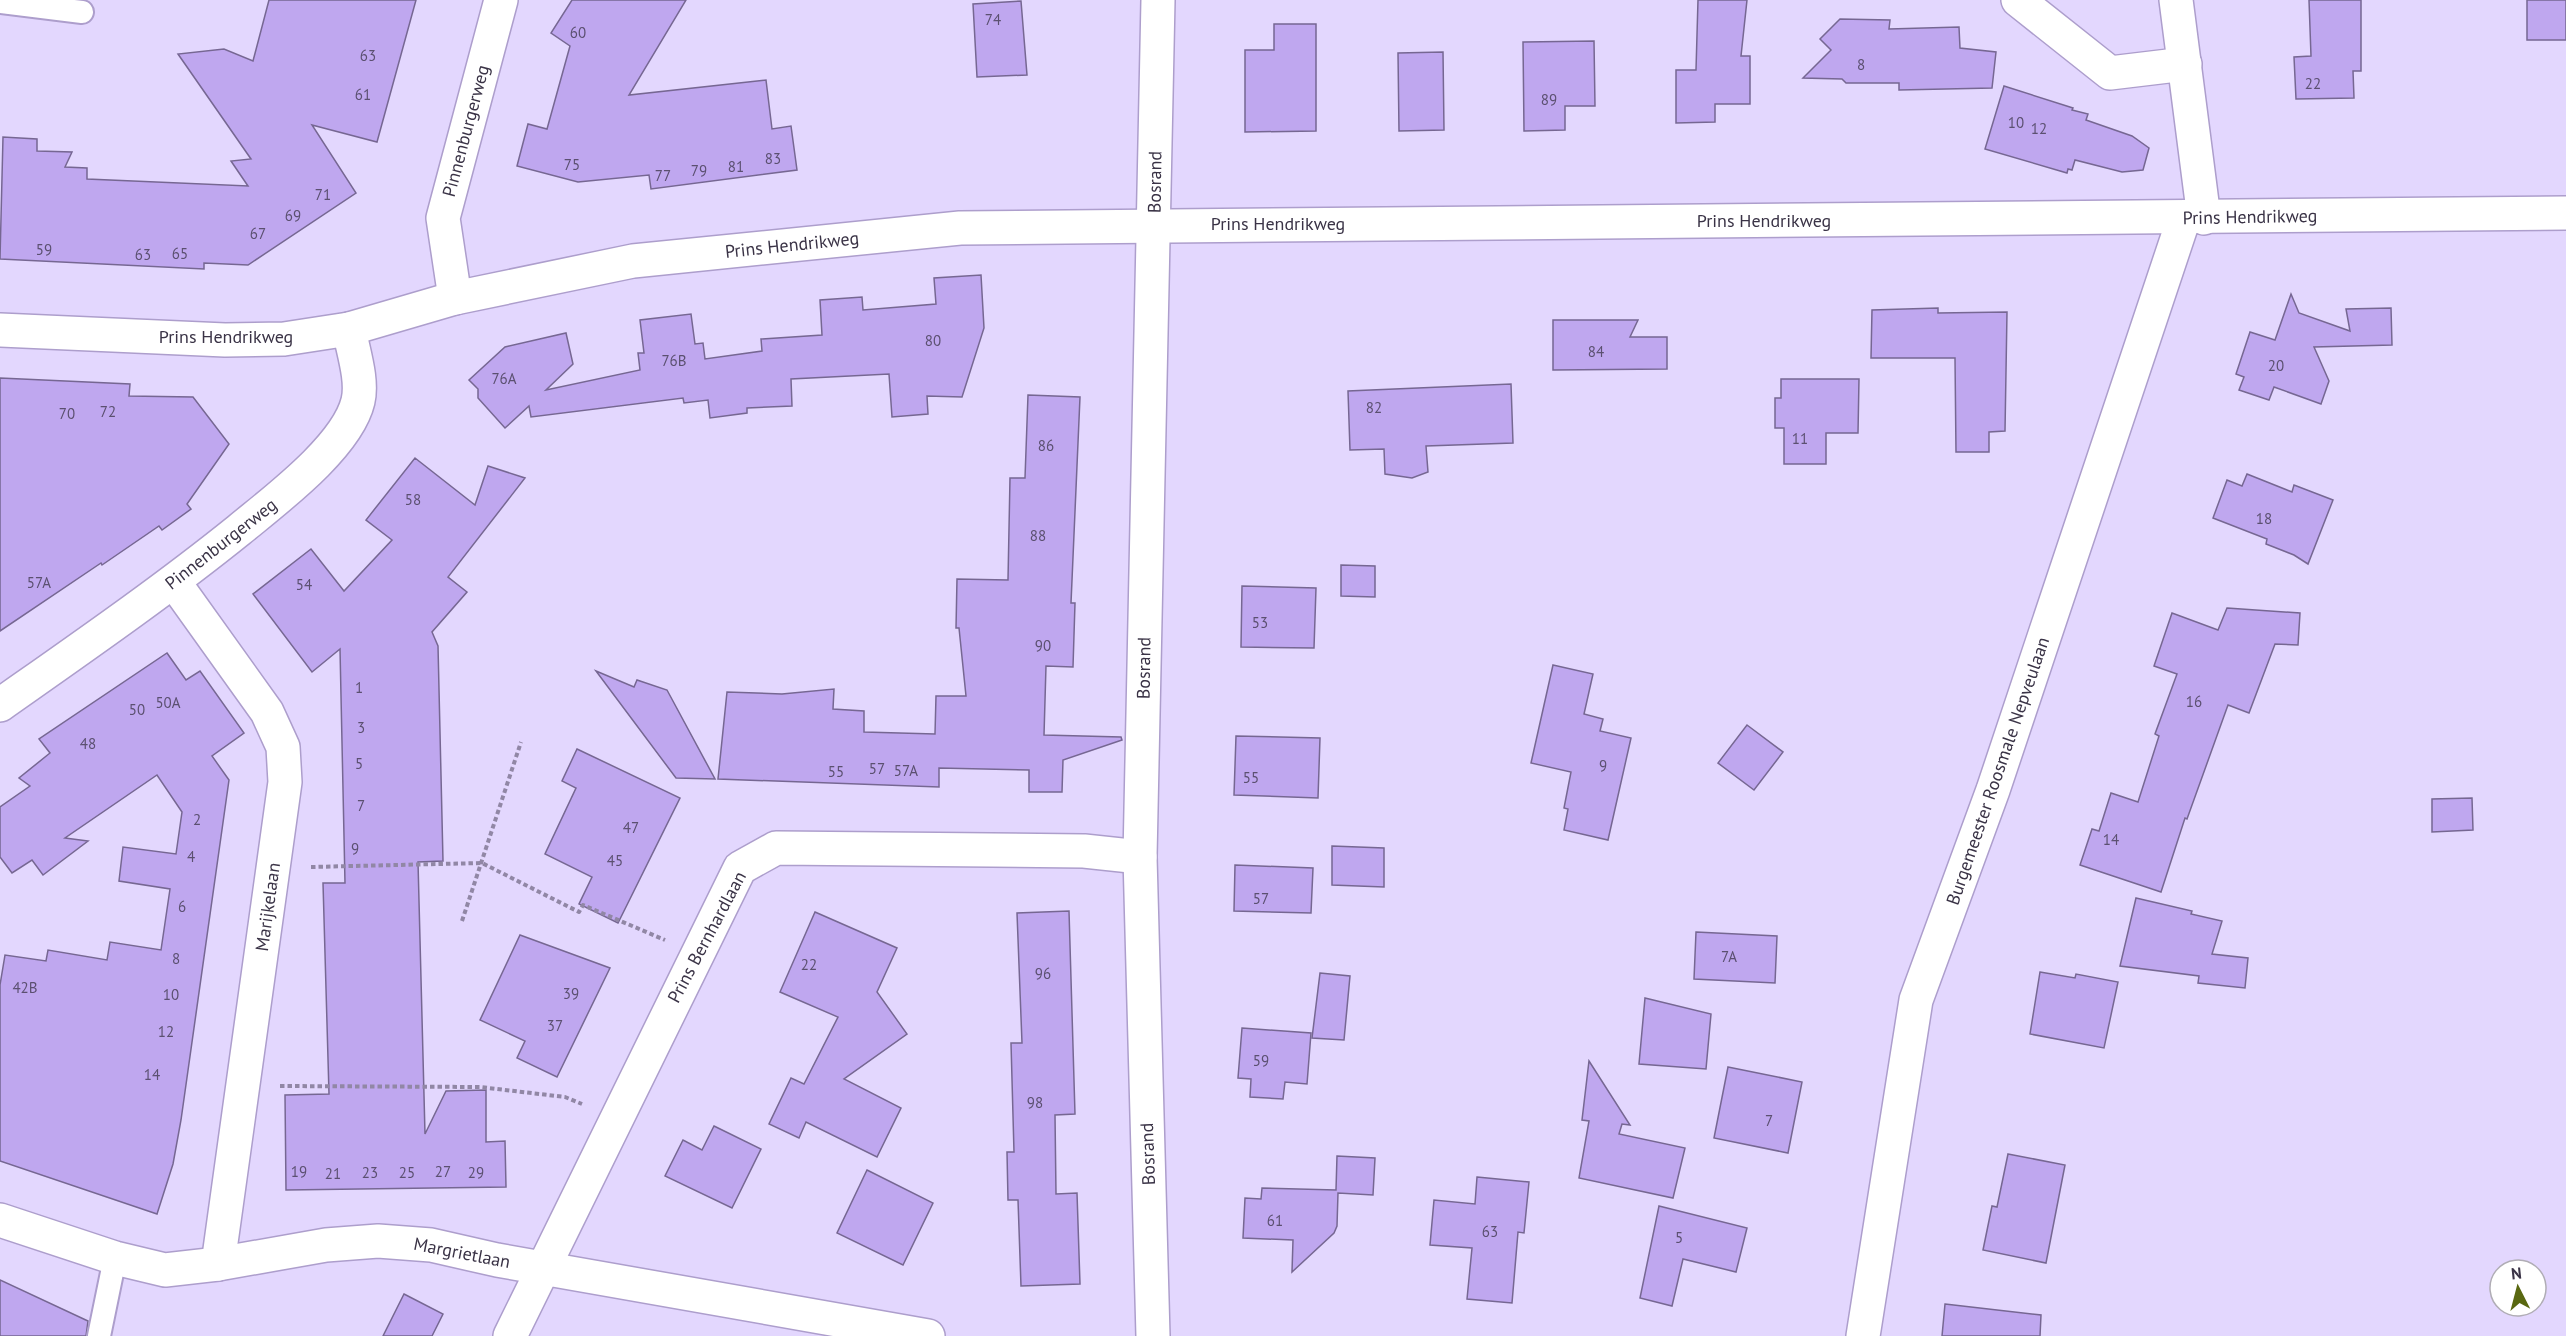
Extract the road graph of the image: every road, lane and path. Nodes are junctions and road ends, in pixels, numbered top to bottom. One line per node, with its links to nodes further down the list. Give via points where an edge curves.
1 (501, 0): 11 (street, Pinnenburgerweg, via 443,218)
2 (1158, 0): 10 (street, Bosrand)
3 (2018, 0): 7 (street, via 2110,73)
4 (2176, 0): 7 (street, Burgemeester Roosmale Nepveulaan)
5 (0, 2): 6 (lane)
6 (82, 12)
7 (2185, 64): 9 (street, Burgemeester Roosmale Nepveulaan)
8 (2566, 213): 9 (street, Prins Hendrikweg)
9 (2194, 218): 10 (street, Prins Hendrikweg); 32 (street, Burgemeester Roosmale Nepveulaan, via 1916,1000)
10 (1154, 225): 11 (street, Prins Hendrikweg, via 960,228 680,256 633,261); 17 (street, Bosrand)
11 (455, 298): 12 (street, Prins Hendrikweg)
12 (349, 329): 13 (street, Prins Hendrikweg, via 284,339 225,340); 14 (street, Pinnenburgerweg, via 358,375 358,400 349,423 304,477)
13 (0, 330)
14 (174, 582): 15 (street, Pinnenburgerweg); 19 (street, Marijkelaan, via 267,712 283,747 285,782)
15 (0, 705)
16 (521, 742): 18 (path)
17 (1140, 857): 21 (street, Prins Bernhardlaan, via 1084,851 776,848 740,868); 31 (street, Bosrand)
18 (482, 863): 19 (path); 20 (path); 21 (path, via 579,912 583,905)
19 (274, 868): 22 (street, Marijkelaan)
20 (462, 921)
21 (697, 953): 23 (street, Prins Bernhardlaan)
22 (244, 1086): 23 (path, via 480,1087 565,1097); 26 (street, Marijkelaan)
23 (616, 1119): 27 (street, Prins Bernhardlaan)
24 (0, 1220): 25 (street, Margrietlaan)
25 (115, 1258): 26 (street, Margrietlaan, via 165,1270); 29 (lane)
26 (218, 1264): 27 (street, Margrietlaan, via 326,1245 378,1241 431,1245)
27 (544, 1268): 28 (street, Margrietlaan); 30 (street, Prins Bernhardlaan)
28 (918, 1335)
29 (99, 1336)
30 (510, 1336)
31 (1153, 1336)
32 (1863, 1336)

